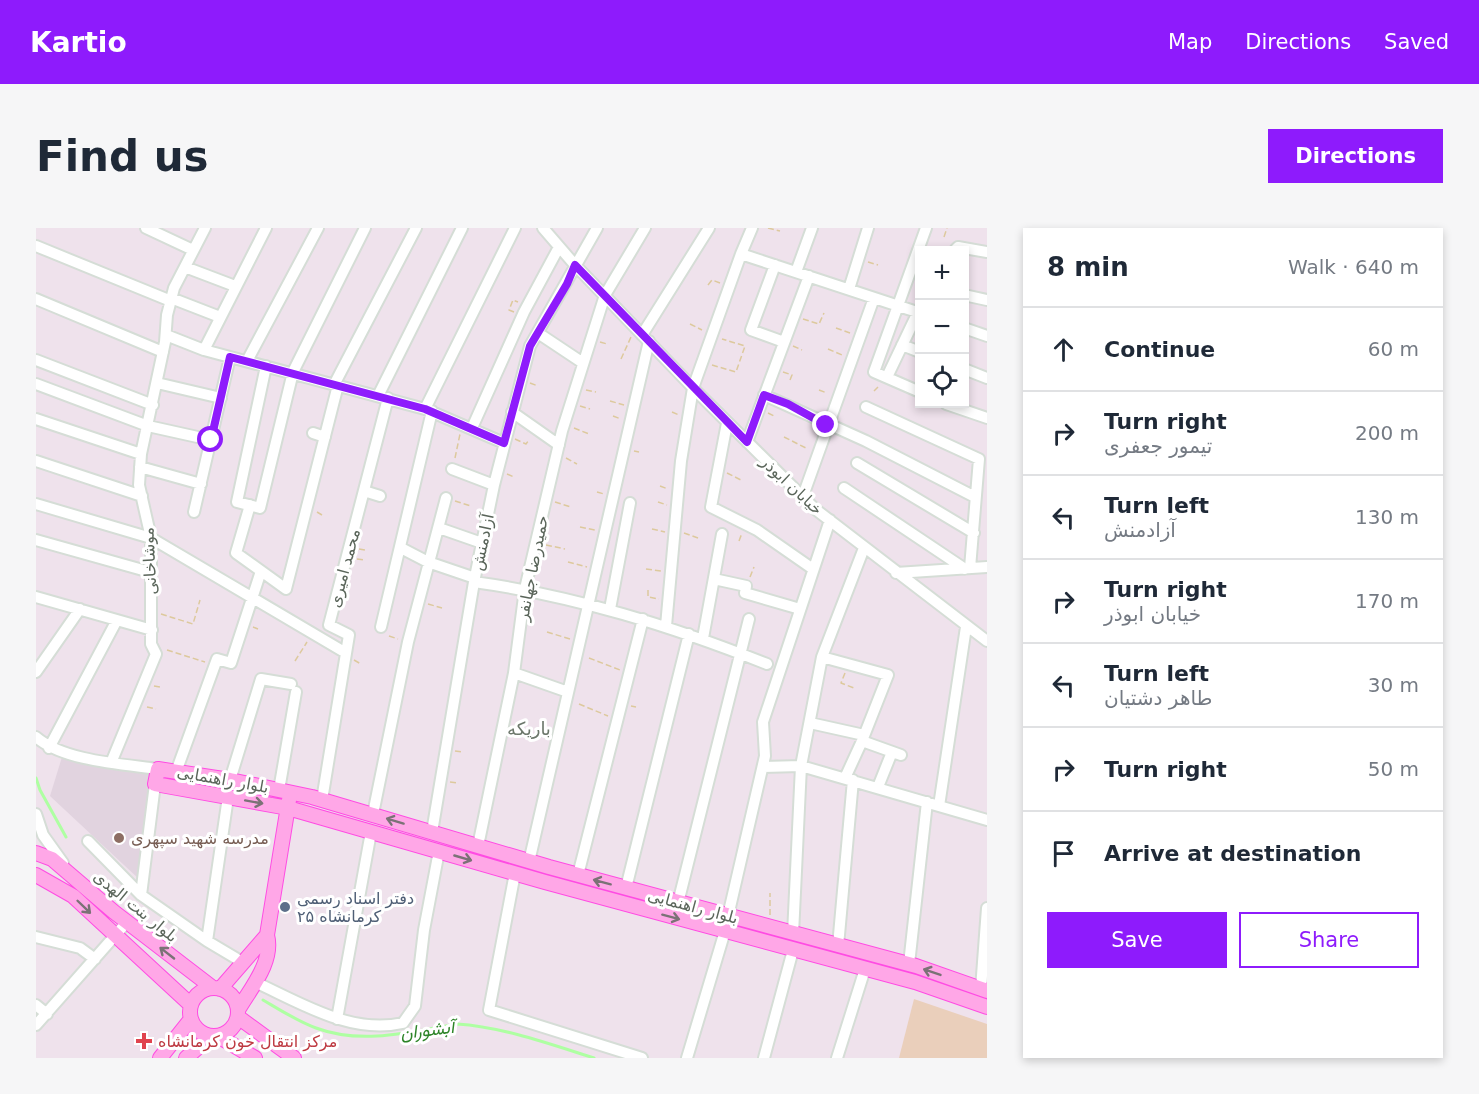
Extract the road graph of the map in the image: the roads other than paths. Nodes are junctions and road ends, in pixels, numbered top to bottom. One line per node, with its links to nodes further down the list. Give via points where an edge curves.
1 (146, 228): 20 (street)
2 (205, 228): 20 (street, موشاخانی)
3 (266, 228): 28 (street)
4 (318, 228): 52 (street)
5 (365, 228): 56 (street)
6 (416, 228): 61 (street)
7 (462, 228): 65 (street, محمد امیری)
8 (516, 228): 70 (street)
9 (543, 228): 18 (street, خیابان ابوذر)
10 (597, 228): 23 (street, آزادمنش)
11 (645, 228): 30 (street, حمیدرضا جهانفر)
12 (709, 228): 42 (street)
13 (752, 228): 22 (street)
14 (812, 228): 26 (street)
15 (868, 228): 29 (street)
16 (926, 228): 36 (street)
17 (36, 246): 34 (street)
18 (559, 247): 23 (street, خیابان ابوذر); 77 (street, via 524,312)
19 (969, 249): 21 (street)
20 (193, 250): 25 (street, موشاخانی)
21 (987, 252)
22 (741, 254): 24 (street); 62 (street)
23 (575, 265): 30 (street, خیابان ابوذر); 41 (street, آزادمنش)
24 (775, 265): 26 (street); 45 (street, via 751,330)
25 (185, 267): 28 (street); 34 (street, موشاخانی)
26 (796, 272): 27 (street)
27 (809, 276): 29 (street); 45 (street)
28 (235, 286): 38 (street)
29 (849, 289): 32 (street)
30 (605, 295): 42 (street, خیابان ابوذر); 53 (street, حمیدرضا جهانفر)
31 (969, 296): 35 (street)
32 (874, 298): 36 (street); 75 (street)
33 (36, 299): 49 (street)
34 (171, 299): 38 (street); 43 (street, موشاخانی)
35 (987, 300)
36 (899, 306): 37 (street); 57 (street, via 874,372)
37 (915, 312)
38 (220, 317): 47 (street)
39 (915, 321): 46 (street)
40 (969, 330): 44 (street)
41 (538, 333): 53 (street); 71 (street, آزادمنش, via 530,346)
42 (643, 335): 62 (street, خیابان ابوذر); 123 (street, via 634,407)
43 (166, 336): 47 (street); 49 (street, موشاخانی)
44 (987, 336)
45 (784, 342): 64 (street)
46 (902, 345): 48 (street); 57 (street)
47 (204, 350): 50 (street)
48 (915, 350)
49 (163, 352): 59 (street, موشاخانی)
50 (230, 357): 52 (street); 66 (street)
51 (36, 360): 67 (street)
52 (248, 361): 54 (street)
53 (584, 363): 83 (street, حمیدرضا جهانفر)
54 (266, 366): 56 (street); 100 (street, via 237,502)
55 (969, 371): 58 (street)
56 (293, 372): 61 (street); 100 (street)
57 (887, 377): 63 (street)
58 (987, 378)
59 (157, 383): 66 (street); 67 (street, موشاخانی)
60 (36, 384): 76 (street)
61 (336, 384): 65 (street); 79 (street)
62 (693, 388): 74 (street, خیابان ابوذر); 130 (street, via 681,461)
63 (915, 390)
64 (764, 395): 75 (street); 82 (street)
65 (383, 397): 70 (street); 92 (street, محمد امیری)
66 (221, 398): 81 (street)
67 (153, 405): 76 (street, موشاخانی)
68 (866, 407): 96 (street, via 979,459)
69 (958, 408): 72 (street)
70 (428, 410): 77 (street); 109 (street)
71 (512, 412): 80 (street, آزادمنش); 83 (street)
72 (987, 418)
73 (36, 419): 84 (street)
74 (727, 423): 82 (street, خیابان ابوذر); 114 (street, via 711,507 757,530)
75 (826, 425): 95 (street); 96 (street)
76 (148, 426): 81 (street); 84 (street, موشاخانی)
77 (472, 428): 80 (street)
78 (313, 433): 79 (street)
79 (325, 437): 115 (street, via 322,474 286,589)
80 (505, 439): 90 (street, آزادمنش)
81 (211, 440): 89 (street)
82 (747, 442): 95 (street, خیابان ابوذر)
83 (558, 449): 120 (street, حمیدرضا جهانفر)
84 (141, 454): 87 (street, موشاخانی)
85 (36, 461): 93 (street)
86 (857, 463): 104 (street)
87 (140, 467): 89 (street); 93 (street, موشاخانی)
88 (452, 469): 90 (street)
89 (201, 484): 101 (street)
90 (494, 485): 108 (street, آزادمنش)
91 (844, 488): 113 (street)
92 (364, 491): 94 (street); 137 (street, محمد امیری, via 329,625 349,635)
93 (142, 496): 106 (street, موشاخانی)
94 (380, 496)
95 (803, 496): 102 (street, خیابان ابوذر)
96 (975, 497): 104 (street)
97 (446, 498): 103 (street)
98 (630, 503): 125 (street)
99 (36, 504): 106 (street)
100 (255, 507): 115 (street, via 236,553)
101 (194, 512)
102 (830, 520): 110 (street, خیابان ابوذر); 114 (street)
103 (438, 528): 108 (street); 111 (street)
104 (974, 533): 113 (street)
105 (722, 534): 118 (street)
106 (151, 538): 116 (street, موشاخانی); 122 (street)
107 (36, 540): 116 (street)
108 (482, 543): 119 (street, آزادمنش)
109 (401, 548): 111 (street); 131 (street)
110 (864, 548): 117 (street, خیابان ابوذر); 139 (street)
111 (428, 562): 119 (street); 164 (street)
112 (987, 567): 113 (street)
113 (967, 568): 117 (street)
114 (813, 570): 126 (street)
115 (261, 571): 122 (street)
116 (150, 572): 133 (street, موشاخانی)
117 (896, 573): 132 (street, خیابان ابوذر)
118 (714, 579): 126 (street, via 746,586 745,592); 135 (street)
119 (474, 580): 120 (street); 167 (street, آزادمنش)
120 (525, 589): 123 (street); 142 (street, حمیدرضا جهانفر)
121 (36, 597): 124 (street)
122 (251, 599): 137 (street); 152 (street, via 231,663 217,659)
123 (589, 603): 125 (street); 143 (street)
124 (80, 609): 129 (street); 141 (street)
125 (610, 609): 127 (street)
126 (800, 609): 151 (street, via 763,722 765,756)
127 (643, 619): 130 (street); 175 (street)
128 (749, 619): 138 (street)
129 (117, 620): 133 (street); 147 (street)
130 (666, 626): 134 (street)
131 (381, 627)
132 (966, 627): 136 (street, خیابان ابوذر); 161 (street)
133 (152, 630): 148 (street, موشاخانی, via 151,644 156,654)
134 (688, 634): 135 (street); 177 (street)
135 (703, 638): 138 (street)
136 (987, 641)
137 (346, 653): 159 (street, محمد امیری)
138 (740, 653): 140 (street); 179 (street)
139 (822, 657): 144 (street); 146 (street, via 888,675)
140 (767, 664)
141 (36, 672)
142 (513, 673): 143 (street); 169 (street, حمیدرضا جهانفر)
143 (568, 692): 172 (street)
144 (810, 723): 146 (street); 149 (street)
145 (36, 737): 147 (street)
146 (863, 738): 153 (street); 156 (street, via 896,754)
147 (49, 748): 148 (street)
148 (111, 763): 150 (street)
149 (801, 766): 151 (street); 153 (street); 184 (street)
150 (158, 769): 152 (main road, بلوار راهنمایی); 155 (main road, بلوار راهنمایی)
151 (758, 771): 181 (street)
152 (176, 772): 154 (main road, بلوار راهنمایی)
153 (849, 779): 156 (street); 189 (street)
154 (230, 780): 157 (main road, بلوار راهنمایی); 157 (street, via 261,679 294,688)
155 (155, 784): 158 (main road, بلوار راهنمایی); 178 (street)
156 (878, 788): 160 (street)
157 (285, 791): 159 (main road, بلوار راهنمایی); 162 (main road)
158 (228, 797): 162 (main road, بلوار راهنمایی, one-way to 162); 188 (street)
159 (322, 800): 164 (main road, بلوار راهنمایی)
160 (927, 802): 161 (street); 193 (street)
161 (939, 806): 165 (street)
162 (288, 808): 166 (main road, بلوار راهنمایی); 185 (main road)
163 (36, 814): 176 (street, via 50,847)
164 (373, 814): 167 (main road, بلوار راهنمایی, one-way to 164)
165 (987, 820)
166 (371, 832): 170 (main road, بلوار راهنمایی); 203 (street)
167 (432, 832): 169 (main road, بلوار راهنمایی)
168 (88, 841): 178 (street)
169 (478, 846): 172 (main road, بلوار راهنمایی)
170 (439, 851): 173 (main road, بلوار راهنمایی, one-way to 173); 203 (street, via 415,1006 410,1016 394,1025)
171 (36, 853): 176 (main road, بلوار بنت الهدی, via 47,856)
172 (529, 861): 175 (main road, بلوار راهنمایی)
173 (515, 873): 183 (main road, بلوار راهنمایی, one-way to 183); 210 (street, via 489,1010)
174 (36, 875): 187 (main road, بلوار بنت الهدی, one-way to 187, via 73,896)
175 (578, 875): 177 (main road, بلوار راهنمایی, one-way to 175)
176 (75, 877): 182 (main road, بلوار بنت الهدی)
177 (626, 888): 179 (main road, بلوار راهنمایی)
178 (141, 895): 188 (street)
179 (678, 903): 181 (main road, بلوار راهنمایی)
180 (987, 908): 197 (street)
181 (728, 916): 184 (main road, بلوار راهنمایی)
182 (127, 922): 187 (street); 196 (main road, بلوار بنت الهدی, one-way to 182)
183 (725, 931): 190 (main road, بلوار راهنمایی); 211 (street)
184 (794, 934): 189 (main road, بلوار راهنمایی)
185 (267, 935): 192 (main road); 195 (main road, via 271,946)
186 (36, 937): 191 (street, via 80,948)
187 (115, 937): 191 (street); 200 (main road, بلوار بنت الهدی)
188 (207, 941): 192 (street)
189 (838, 946): 193 (main road, بلوار راهنمایی)
190 (793, 950): 194 (main road, بلوار راهنمایی); 212 (street)
191 (95, 959): 201 (street)
192 (244, 963): 196 (main road)
193 (909, 964): 197 (main road, بلوار راهنمایی, one-way to 193)
194 (865, 969): 199 (main road, بلوار راهنمایی); 213 (street)
195 (255, 982): 202 (main road); 203 (street)
196 (217, 989): 200 (main road, via 200,993); 202 (main road, via 233,997)
197 (984, 990)
198 (36, 1005): 201 (street)
199 (987, 1007)
200 (191, 1012): 205 (main road, via 199,1031); 206 (main road)
201 (47, 1014): 204 (street)
202 (238, 1014): 205 (main road, via 231,1030); 209 (main road)
203 (337, 1019)
204 (36, 1026)
205 (215, 1036): 207 (main road); 208 (main road)
206 (160, 1058)
207 (186, 1058)
208 (255, 1058)
209 (294, 1058)
210 (642, 1058)
211 (687, 1058)
212 (764, 1058)
213 (837, 1058)

